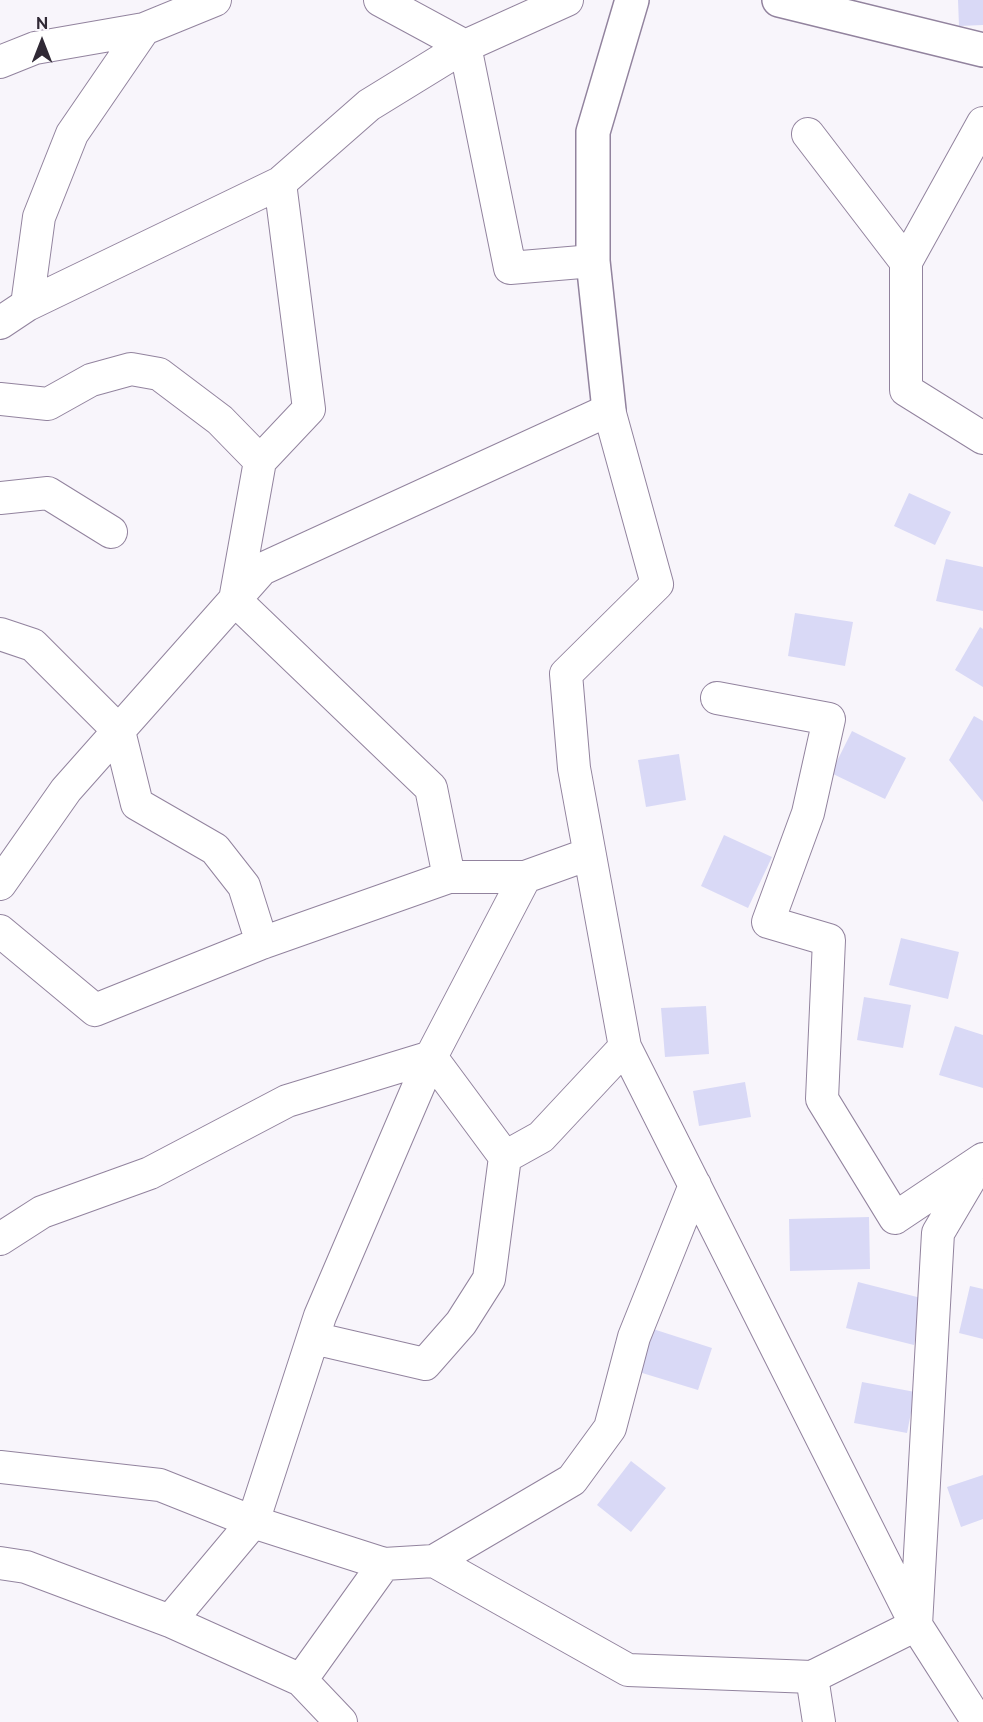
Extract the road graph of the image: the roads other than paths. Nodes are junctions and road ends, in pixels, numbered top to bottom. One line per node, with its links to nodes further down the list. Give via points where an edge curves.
1 (215, 0): 6 (street)
2 (380, 0): 7 (street)
3 (567, 0): 7 (street)
4 (632, 0): 13 (street, via 592,132)
5 (779, 0): 8 (street)
6 (144, 29): 9 (street, via 35,48); 15 (street, via 72,134 39,217)
7 (465, 46): 12 (street, via 369,105); 13 (street, via 510,268)
8 (983, 50)
9 (0, 62)
10 (808, 134): 14 (street)
11 (978, 142): 14 (street)
12 (280, 183): 15 (street); 20 (street, via 309,409)
13 (592, 261): 18 (street)
14 (906, 262): 19 (street, via 906,390)
15 (27, 305): 16 (street)
16 (0, 323)
17 (0, 399): 20 (street, via 48,404 92,380 131,369 159,374 220,420)
18 (609, 410): 23 (street, via 262,569); 27 (street, via 657,584 566,674 574,768)
19 (983, 438)
20 (260, 461): 23 (street)
21 (0, 498): 22 (street, via 48,493)
22 (111, 532)
23 (235, 600): 26 (street); 28 (street, via 430,788)
24 (0, 634): 26 (street, via 33,645)
25 (717, 698): 36 (street, via 830,719 808,813 768,922 830,940 822,1099 895,1218)
26 (119, 731): 30 (street, via 66,790); 32 (street, via 137,804 215,849 244,886)
27 (590, 854): 29 (street); 33 (street)
28 (449, 877): 29 (street); 32 (street)
29 (525, 877): 34 (street)
30 (0, 885)
31 (0, 931): 32 (street, via 95,1010)
32 (262, 943)
33 (625, 1047): 35 (street, via 541,1137); 37 (street)
34 (430, 1057): 35 (street); 38 (street, via 287,1101 150,1173 42,1212); 39 (street)
35 (505, 1157): 39 (street, via 489,1280 461,1323 425,1364)
36 (982, 1158): 46 (street, via 938,1233)
37 (695, 1185): 42 (street, via 634,1337 610,1428 572,1480); 46 (street)
38 (0, 1239)
39 (313, 1338): 41 (street)
40 (0, 1467): 41 (street, via 160,1485)
41 (253, 1522): 44 (street); 45 (street)
42 (434, 1561): 44 (street); 47 (street, via 628,1670)
43 (0, 1563): 45 (street, via 26,1567)
44 (384, 1564): 48 (street)
45 (170, 1621): 48 (street)
46 (916, 1625): 47 (street); 51 (street)
47 (812, 1677): 50 (street)
48 (302, 1680): 49 (street)
49 (341, 1722)
50 (819, 1722)
51 (978, 1722)

